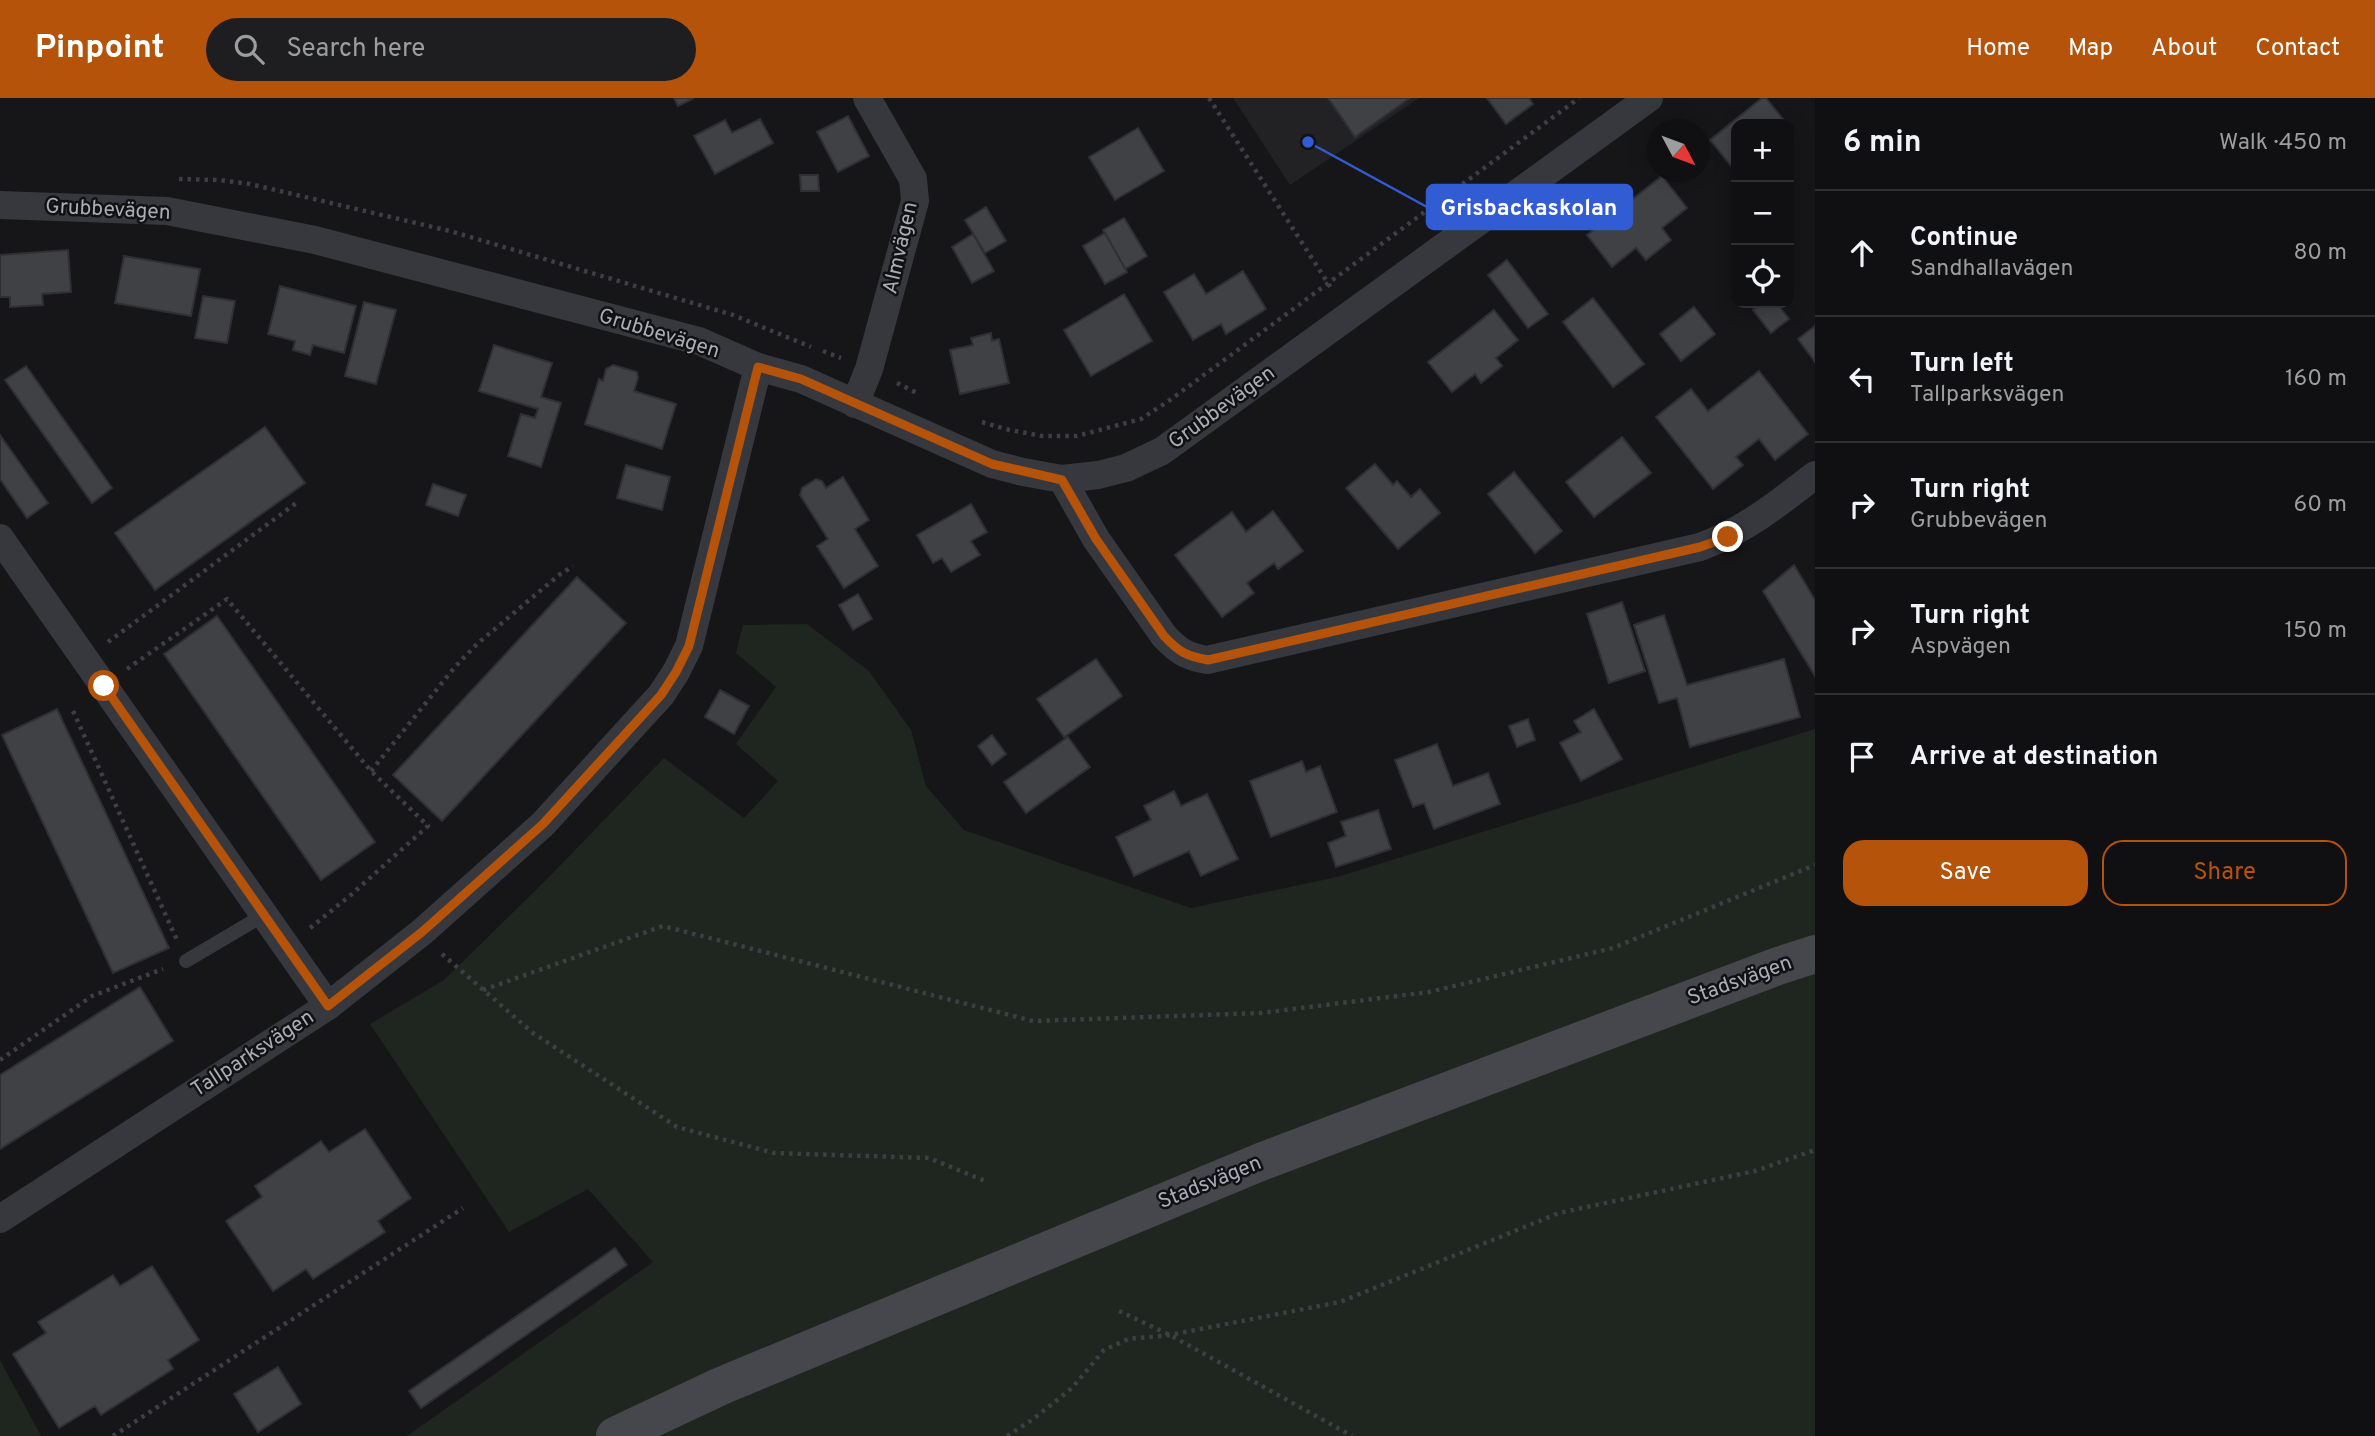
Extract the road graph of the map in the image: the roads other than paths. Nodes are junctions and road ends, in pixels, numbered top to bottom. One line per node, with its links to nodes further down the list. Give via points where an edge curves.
1 (867, 98): 5 (street, Almvägen, via 913,179 915,201 869,369)
2 (1649, 98): 7 (street, Grubbevägen, via 1162,452 1126,468)
3 (0, 205): 4 (street, Grubbevägen, via 167,211 315,240 699,341)
4 (758, 367): 5 (street, Grubbevägen, via 801,379); 12 (street, Tallparksvägen, via 689,646 661,695 543,824 422,932)
5 (855, 404): 7 (street, Grubbevägen, via 992,464)
6 (1815, 475): 7 (street, via 1761,517 1700,547 1208,660 1187,656 1164,636 1096,539)
7 (1062, 480)
8 (0, 538): 9 (street)
9 (264, 915): 11 (lane); 12 (street)
10 (1815, 954): 14 (main road, Stadsvägen, via 1263,1161 721,1386)
11 (186, 961)
12 (328, 1006): 13 (street, Tallparksvägen)
13 (0, 1219)
14 (615, 1436)

